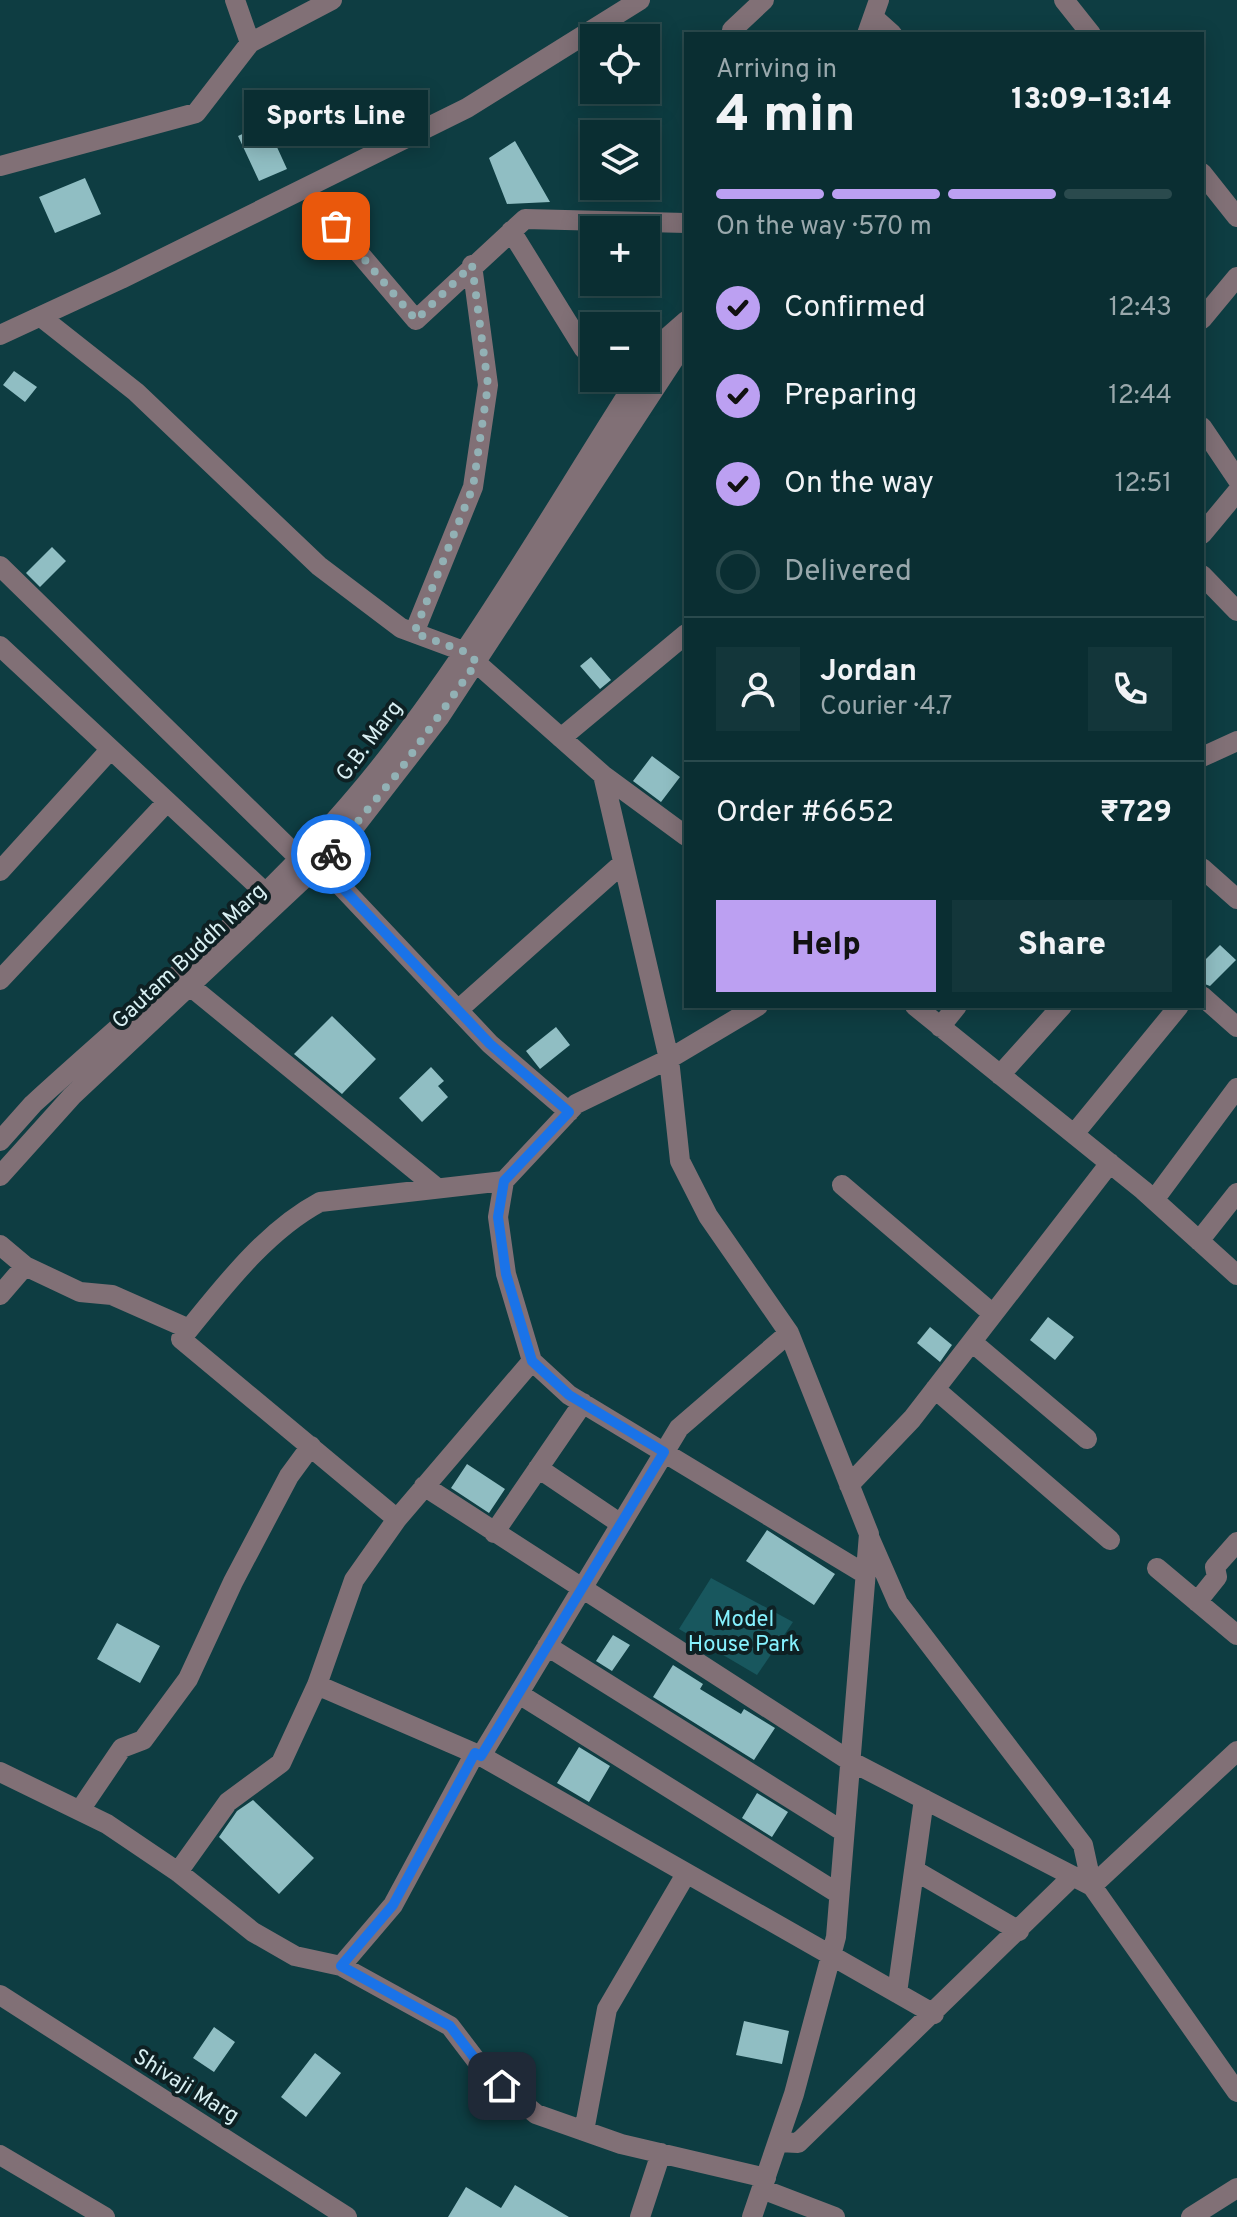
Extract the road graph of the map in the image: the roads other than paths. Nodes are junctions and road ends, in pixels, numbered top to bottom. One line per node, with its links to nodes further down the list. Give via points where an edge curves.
1 (235, 0): 10 (street)
2 (332, 0): 10 (street)
3 (640, 0): 19 (street, via 467,108)
4 (764, 0): 7 (street)
5 (1064, 0): 9 (street)
6 (873, 17): 8 (street)
7 (732, 30)
8 (890, 32)
9 (1089, 32)
10 (250, 43): 11 (street, via 196,113)
11 (0, 166)
12 (1204, 176): 13 (street)
13 (1237, 217)
14 (684, 223): 16 (street, via 525,219)
15 (336, 226): 17 (street, via 416,320)
16 (511, 231): 17 (street); 24 (street)
17 (472, 265): 34 (street, via 488,385 473,487)
18 (1237, 277): 20 (street)
19 (41, 317): 23 (street); 34 (street, via 136,392 319,566)
20 (1204, 317)
21 (684, 323): 25 (street)
22 (684, 329): 37 (street, via 678,353)
23 (0, 335)
24 (580, 343)
25 (660, 345)
26 (630, 392): 37 (street)
27 (1204, 430): 28 (street)
28 (1237, 479)
29 (1237, 492): 30 (street)
30 (1204, 532)
31 (0, 566): 45 (street)
32 (1204, 577): 33 (street)
33 (1237, 611)
34 (414, 633): 37 (street)
35 (684, 636): 38 (street)
36 (0, 646): 40 (street)
37 (470, 656): 38 (street); 45 (street, via 401,769 343,842)
38 (561, 738): 42 (street)
39 (1237, 741): 41 (street)
40 (110, 750): 43 (street); 48 (street)
41 (1204, 756)
42 (603, 775): 44 (street); 46 (street)
43 (167, 802): 49 (street); 51 (street)
44 (684, 833)
45 (310, 862): 49 (street); 59 (street)
46 (623, 863): 59 (street); 62 (street)
47 (1204, 870): 50 (street)
48 (0, 871)
49 (271, 898): 52 (street, Gautam Buddh Marg); 67 (street, via 33,1104)
50 (1237, 899)
51 (0, 980)
52 (190, 986): 69 (street, Gautam Buddh Marg, via 72,1096); 72 (street)
53 (1204, 998): 61 (street)
54 (755, 1008): 62 (street)
55 (917, 1008): 60 (street)
56 (955, 1008): 60 (street)
57 (1060, 1008): 63 (street)
58 (1177, 1008): 66 (street)
59 (458, 1010): 65 (street)
60 (940, 1027): 63 (street)
61 (1237, 1027)
62 (669, 1059): 65 (street); 82 (street, via 680,1161 708,1216)
63 (1000, 1075): 66 (street)
64 (1237, 1088): 74 (street)
65 (569, 1112): 70 (street)
66 (1074, 1134): 68 (street)
67 (0, 1141)
68 (1110, 1163): 74 (street); 80 (street)
69 (0, 1176)
70 (504, 1181): 72 (street); 84 (street, via 498,1217 506,1274)
71 (842, 1185): 80 (street)
72 (437, 1188): 81 (street, via 320,1202 295,1216)
73 (1237, 1193): 75 (street)
74 (1154, 1200): 75 (street)
75 (1199, 1241): 78 (street)
76 (0, 1245): 77 (street)
77 (25, 1266): 79 (street); 81 (street, via 80,1292 112,1295)
78 (1237, 1275)
79 (0, 1295)
80 (993, 1314): 83 (street)
81 (189, 1329): 88 (street, via 181,1339)
82 (789, 1333): 89 (street, via 679,1428); 91 (street)
83 (972, 1342): 85 (street); 87 (street)
84 (532, 1361): 86 (street); 92 (street)
85 (935, 1389): 91 (street); 97 (street)
86 (583, 1403): 89 (street); 90 (street)
87 (1087, 1439)
88 (311, 1446): 93 (street); 112 (street, via 289,1476 188,1679 143,1740 122,1748)
89 (664, 1452): 94 (street); 100 (street)
90 (538, 1468): 94 (street); 95 (street)
91 (849, 1485): 96 (street)
92 (424, 1486): 93 (street); 95 (street)
93 (397, 1519): 105 (street, via 354,1580)
94 (621, 1524): 101 (street)
95 (494, 1533): 101 (street)
96 (869, 1534): 100 (street); 118 (street, via 898,1603 1083,1845)
97 (1110, 1540)
98 (1237, 1542): 102 (street, via 1215,1567 1217,1577)
99 (1157, 1568): 102 (street)
100 (865, 1574): 109 (street)
101 (582, 1589): 104 (street); 109 (street)
102 (1197, 1602): 103 (street)
103 (1237, 1635)
104 (547, 1646): 106 (street); 113 (street)
105 (317, 1685): 108 (street); 115 (street, via 281,1763 228,1802)
106 (519, 1694): 108 (street); 119 (street)
107 (1237, 1751): 118 (street)
108 (478, 1754): 116 (street); 122 (street, via 393,1905)
109 (850, 1761): 111 (street); 113 (street)
110 (0, 1772): 112 (street)
111 (924, 1799): 114 (street); 117 (street)
112 (80, 1810): 115 (street)
113 (844, 1832): 119 (street)
114 (914, 1870): 120 (street); 123 (street)
115 (178, 1872): 122 (street, via 253,1932 295,1956)
116 (686, 1874): 121 (street); 127 (street, via 607,2009)
117 (1073, 1876): 118 (street); 120 (street)
118 (1092, 1886): 126 (street)
119 (839, 1894): 121 (street)
120 (1019, 1931): 125 (street)
121 (831, 1957): 123 (street); 128 (street)
122 (341, 1966): 127 (street, via 450,2026 485,2072 536,2114)
123 (897, 1993): 125 (street)
124 (0, 1995): 134 (street, Shivaji Marg)
125 (934, 2014): 128 (street, via 798,2143)
126 (1236, 2088)
127 (584, 2131): 129 (street)
128 (778, 2142): 131 (street)
129 (661, 2153): 131 (street); 135 (street)
130 (0, 2155): 133 (street)
131 (764, 2184): 136 (street); 137 (street)
132 (1237, 2188): 138 (street)
133 (105, 2217)
134 (347, 2217)
135 (640, 2217)
136 (752, 2217)
137 (835, 2217)
138 (1191, 2217)

